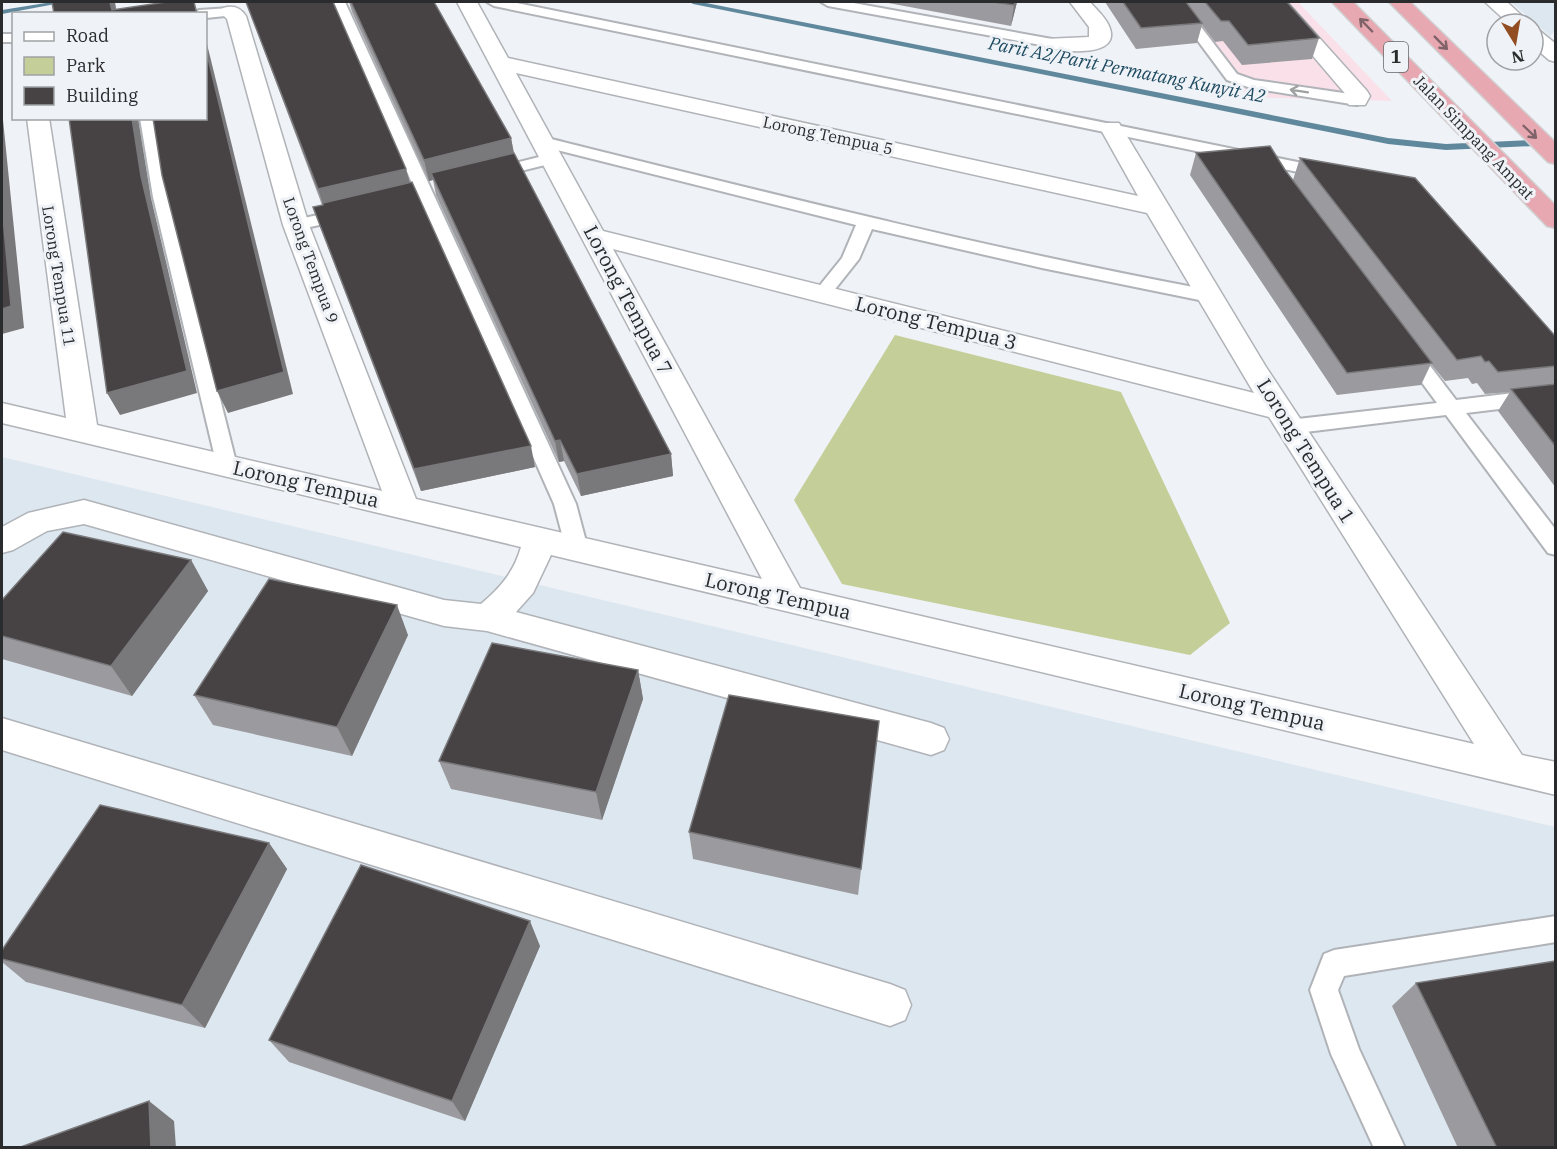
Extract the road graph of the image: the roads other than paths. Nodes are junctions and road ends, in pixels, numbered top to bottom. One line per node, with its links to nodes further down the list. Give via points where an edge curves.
1 (338, 2): 26 (lane)
2 (467, 2): 15 (street, Lorong Tempua 7)
3 (494, 2): 19 (lane)
4 (828, 2): 14 (lane)
5 (1080, 2): 14 (street, via 1099,26 1100,40 1090,45)
6 (1175, 2): 16 (lane, one-way to 6, via 1232,77)
7 (1277, 2): 16 (street, via 1359,96)
8 (1342, 2): 30 (highway, Jalan Simpang Ampat / 1, one-way to 8)
9 (1400, 2): 21 (highway, 1, one-way to 21)
10 (1495, 2): 12 (street)
11 (230, 12): 13 (lane); 32 (street, Lorong Tempua 9, via 236,16)
12 (1507, 12)
13 (207, 14)
14 (1052, 43)
15 (500, 63): 20 (street, Lorong Tempua 7); 28 (street, Lorong Tempua 5)
16 (1356, 100)
17 (38, 120): 41 (street, Lorong Tempua 11)
18 (148, 120): 42 (lane, via 161,197)
19 (1111, 128): 22 (lane); 28 (street, Lorong Tempua 1)
20 (547, 150): 23 (lane); 31 (lane); 33 (street, Lorong Tempua 7)
21 (1556, 157)
22 (1273, 161): 24 (lane); 25 (lane)
23 (479, 176)
24 (1342, 176)
25 (1281, 178)
26 (428, 190): 27 (lane); 47 (lane, via 565,504)
27 (406, 199)
28 (1155, 207): 35 (street, Lorong Tempua 1)
29 (364, 210): 32 (lane)
30 (1556, 221)
31 (866, 222): 34 (lane, via 850,259); 35 (lane)
32 (296, 225): 43 (street, Lorong Tempua 9)
33 (593, 236): 34 (street, Lorong Tempua 3); 48 (street, Lorong Tempua 7)
34 (822, 294): 40 (street, Lorong Tempua 3)
35 (1209, 296): 40 (street, Lorong Tempua 1)
36 (1397, 337): 38 (lane)
37 (1556, 395): 38 (lane)
38 (1450, 407): 40 (lane); 46 (lane)
39 (2, 413): 41 (street, Lorong Tempua)
40 (1284, 418): 52 (street, Lorong Tempua 1)
41 (83, 432): 42 (street, Lorong Tempua)
42 (227, 466): 43 (street, Lorong Tempua)
43 (403, 506): 44 (street, Lorong Tempua)
44 (539, 540): 47 (street, Lorong Tempua); 49 (street, via 533,567 511,599)
45 (2, 542): 49 (street, via 39,521 84,512 444,613)
46 (1556, 548)
47 (578, 549): 48 (street, Lorong Tempua)
48 (789, 598): 52 (street, Lorong Tempua)
49 (487, 618): 51 (street)
50 (2, 734): 55 (street)
51 (931, 739)
52 (1510, 768): 53 (street, Lorong Tempua)
53 (1556, 779)
54 (1556, 929): 56 (lane, via 1334,964 1324,990 1346,1054)
55 (890, 1005)
56 (1390, 1148)

